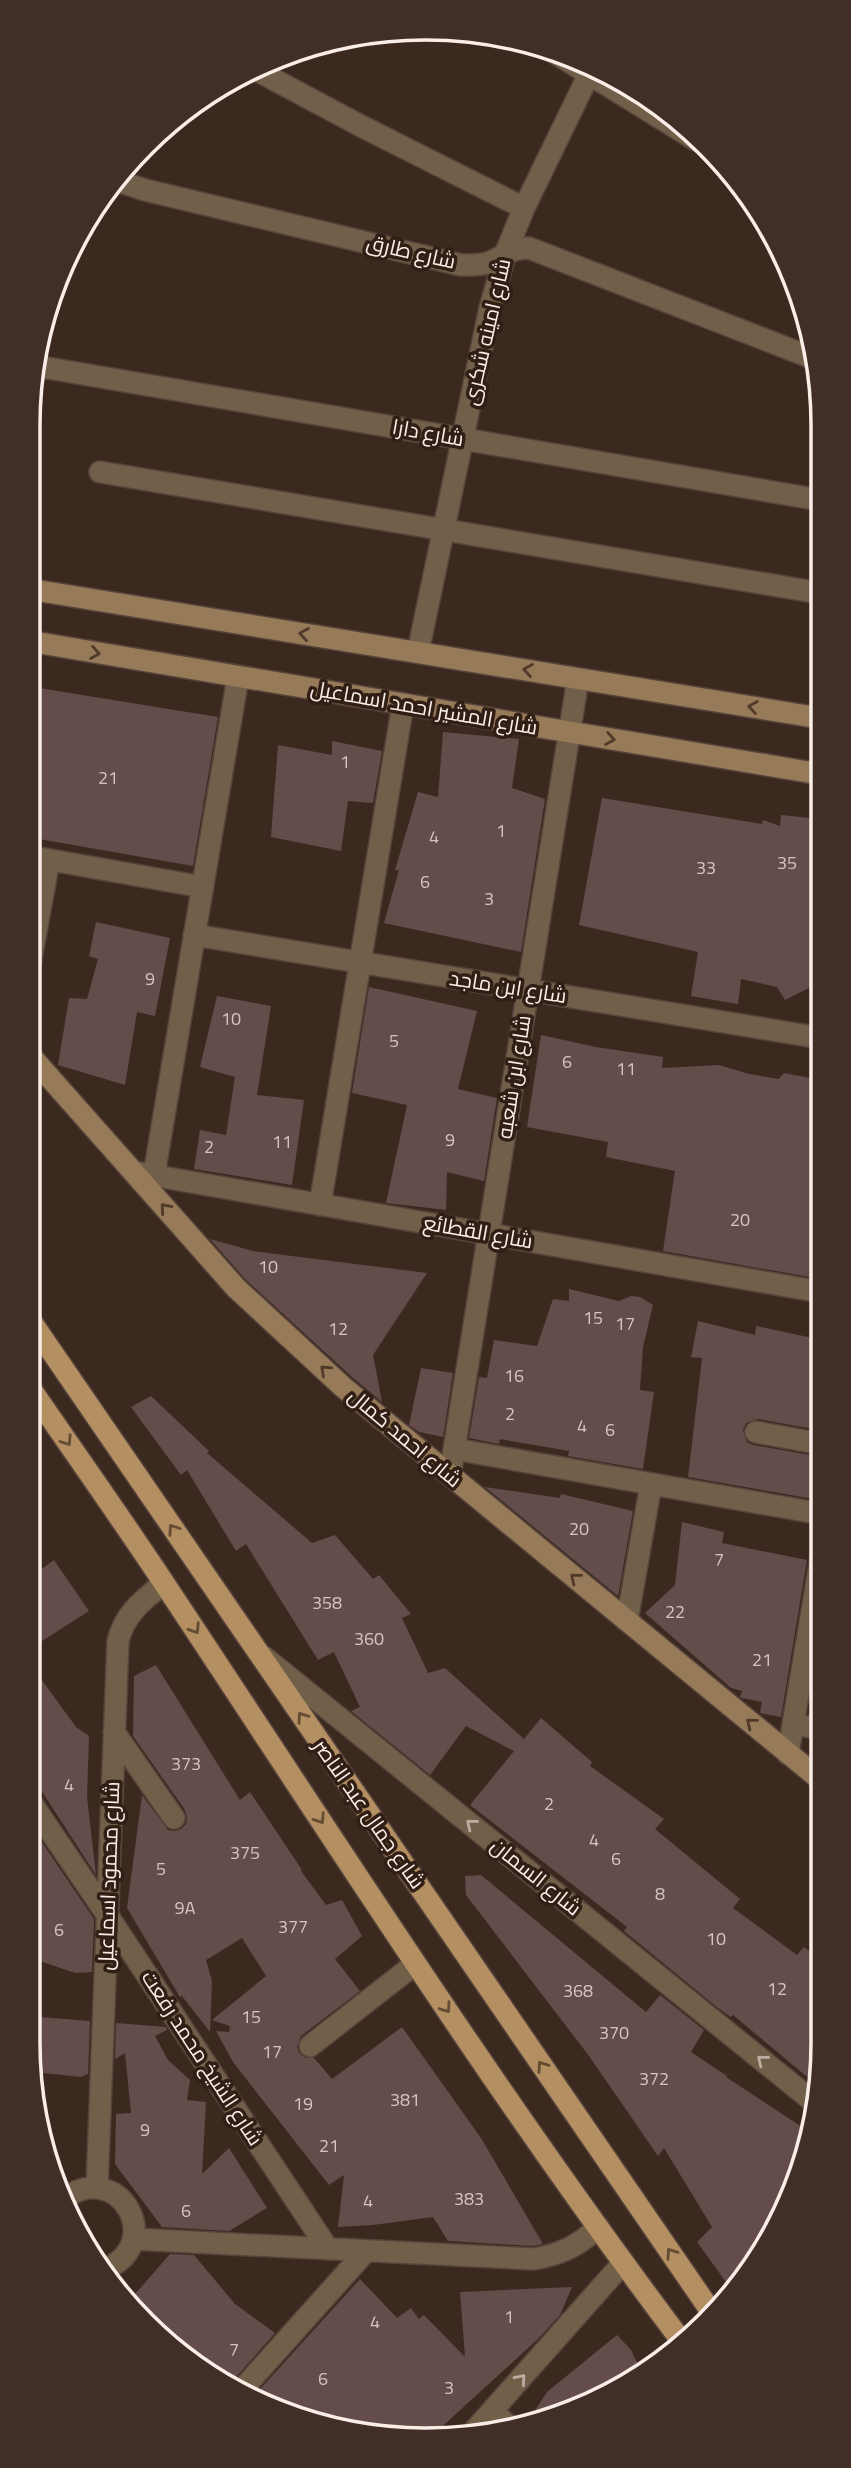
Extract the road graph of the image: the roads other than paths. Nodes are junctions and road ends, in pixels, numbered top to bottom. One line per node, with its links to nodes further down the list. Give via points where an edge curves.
1 (266, 75): 4 (street)
2 (588, 77): 4 (street, شارع امينه شكرى)
3 (126, 184): 5 (street, شارع طارق, via 461,265 477,266)
4 (524, 208): 5 (street, شارع امينه شكرى)
5 (506, 252): 6 (street, شارع طارق, via 529,248); 8 (street, شارع امينه شكرى)
6 (804, 355)
7 (45, 368): 8 (street, شارع دارا)
8 (463, 439): 10 (street, شارع دارا); 11 (street, شارع امينه شكرى)
9 (100, 472): 11 (street)
10 (811, 497)
11 (444, 530): 13 (street); 15 (street, شارع امينه شكرى)
12 (40, 591): 15 (main road, one-way to 12)
13 (811, 591)
14 (40, 643): 16 (main road, شارع المشير احمد اسماعيل, one-way to 16)
15 (418, 652): 17 (main road, one-way to 15)
16 (238, 677): 18 (main road, شارع المشير احمد اسماعيل); 23 (street)
17 (578, 678): 19 (main road, one-way to 17); 20 (street, شارع ابن شعبه)
18 (403, 704): 20 (main road, شارع المشير احمد اسماعيل); 25 (street)
19 (811, 717)
20 (569, 732): 21 (main road, شارع المشير احمد اسماعيل, one-way to 21); 26 (street, شارع ابن شعبه)
21 (811, 772)
22 (40, 858): 23 (street)
23 (203, 887): 24 (street)
24 (194, 935): 25 (street, شارع ابن ماجد); 29 (street)
25 (360, 963): 26 (street, شارع ابن ماجد); 30 (street)
26 (528, 990): 27 (street, شارع ابن ماجد); 31 (street, شارع ابن شعبه)
27 (811, 1036)
28 (40, 1066): 29 (main road, شارع احمد كمال)
29 (144, 1174): 30 (street, شارع القطائع); 38 (main road, شارع احمد كمال, one-way to 29, via 343,1387 236,1288)
30 (320, 1205): 31 (street, شارع القطائع)
31 (489, 1234): 32 (street, شارع القطائع); 37 (street, شارع ابن شعبه)
32 (811, 1291)
33 (40, 1335): 44 (main road, شارع جمال عبد الناصر, one-way to 33)
34 (40, 1402): 41 (main road, شارع جمال عبد الناصر, one-way to 41)
35 (757, 1432): 36 (street)
36 (811, 1442)
37 (454, 1449): 38 (street, شارع ابن شعبه); 39 (street)
38 (450, 1475): 43 (main road, شارع احمد كمال, one-way to 38)
39 (651, 1484): 40 (street); 43 (street)
40 (811, 1512)
41 (164, 1583): 47 (street, شارع محمود اسماعيل, via 134,1608 121,1628); 53 (main road, شارع جمال عبد الناصر, one-way to 53)
42 (811, 1617): 45 (street)
43 (627, 1621): 48 (main road, شارع احمد كمال, one-way to 43)
44 (257, 1651): 55 (street, شارع السمان, one-way to 44); 64 (main road, شارع جمال عبد الناصر, one-way to 44)
45 (793, 1724): 46 (street); 48 (street)
46 (811, 1726)
47 (114, 1732): 51 (street); 52 (street, شارع محمود اسماعيل)
48 (788, 1754): 49 (main road, شارع احمد كمال)
49 (811, 1772)
50 (40, 1816): 52 (street, شارع الشيخ محمد رفعت)
51 (174, 1818)
52 (108, 1916): 56 (street, شارع محمود اسماعيل); 60 (street, شارع الشيخ محمد رفعت)
53 (415, 1964): 54 (street); 58 (main road, شارع جمال عبد الناصر, one-way to 58)
54 (310, 2046)
55 (807, 2096)
56 (97, 2188): 57 (street); 59 (street, via 127,2205)
57 (71, 2193)
58 (598, 2227): 61 (street, via 562,2253 533,2259); 62 (main road, شارع جمال عبد الناصر)
59 (133, 2239): 60 (street); 63 (street, via 124,2257)
60 (328, 2249): 61 (street)
61 (366, 2251): 66 (street)
62 (623, 2263): 65 (main road, شارع جمال عبد الناصر); 67 (street, one-way to 62)
63 (111, 2265)
64 (707, 2306)
65 (677, 2335)
66 (247, 2384)
67 (492, 2412): 68 (street); 69 (street)
68 (501, 2420)
69 (481, 2423)

